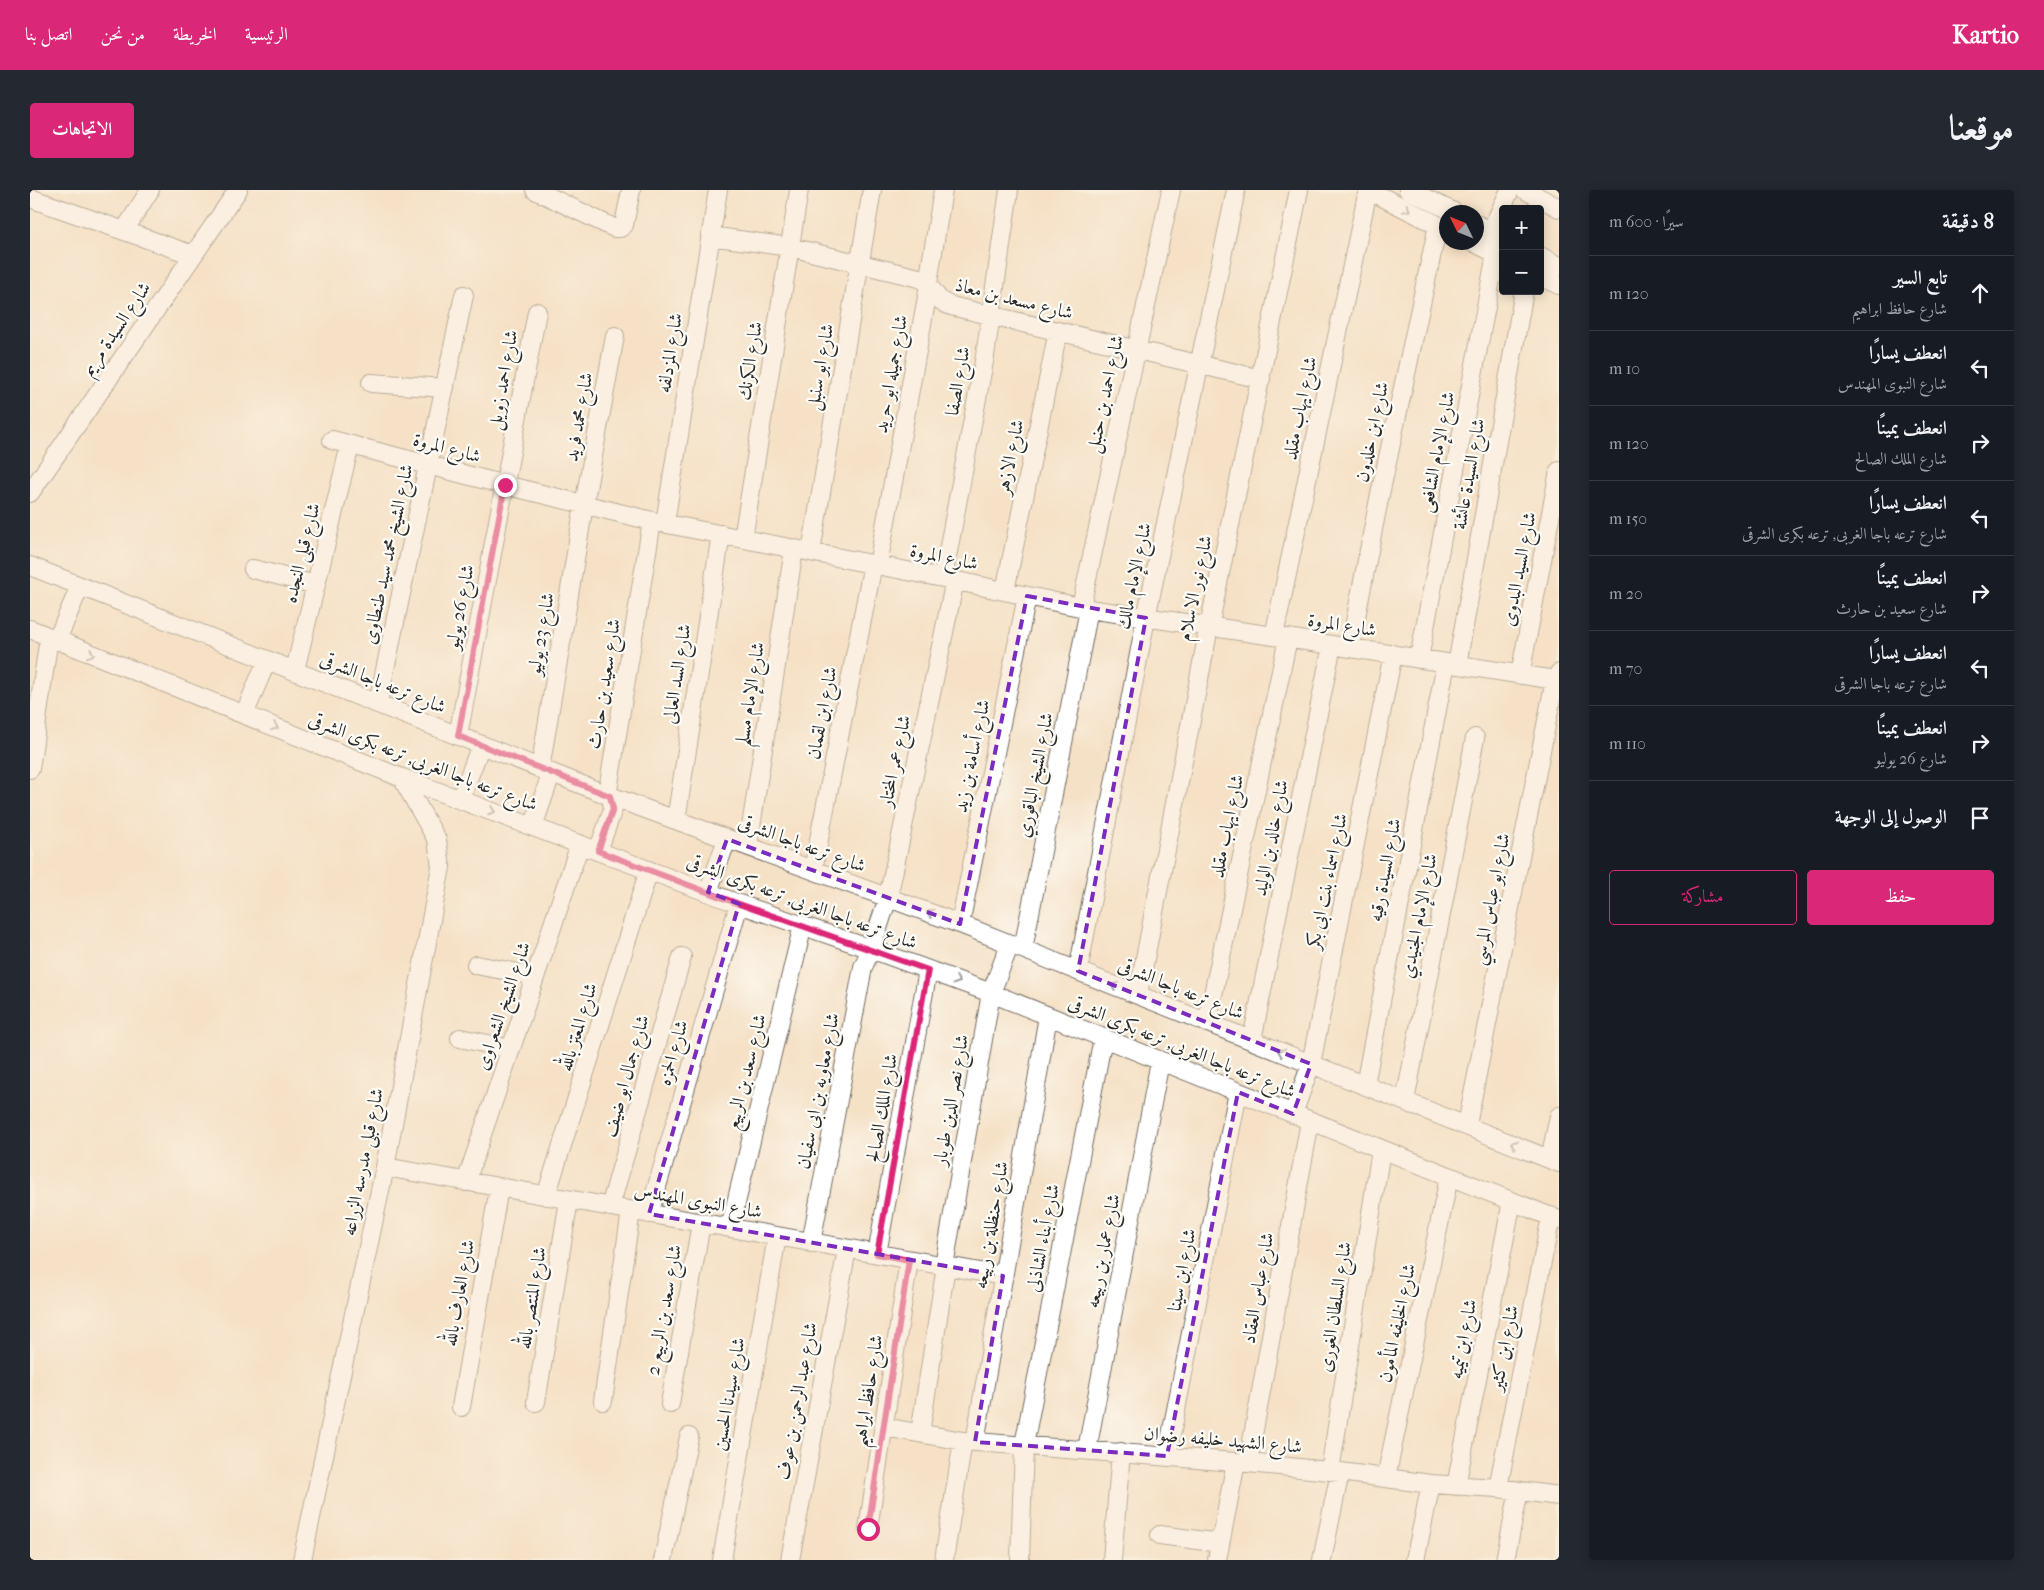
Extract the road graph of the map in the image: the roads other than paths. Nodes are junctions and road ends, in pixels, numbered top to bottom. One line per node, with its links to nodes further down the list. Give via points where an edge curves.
1 (150, 190): 21 (street)
2 (238, 190): 27 (street, شارع السيدة مريم)
3 (535, 190): 4 (street, via 620,228 626,220)
4 (631, 190)
5 (718, 190): 23 (street, شارع المزدلفه)
6 (799, 190): 25 (street, شارع الكرنك)
7 (872, 190): 30 (street, شارع ابو سنبل)
8 (943, 190): 33 (street, شارع جميله ابو حريد)
9 (1009, 190): 38 (street, شارع الصفا)
10 (1172, 190): 41 (street, شارع احمد بن حنبل)
11 (1236, 190): 42 (street, شارع الإمام مالك)
12 (1299, 190): 43 (street, شارع نور الاسلام)
13 (1368, 190): 20 (street, one-way to 20); 69 (street, شارع ايهاب مقلد)
14 (1408, 190): 18 (street)
15 (1510, 190): 22 (street)
16 (1536, 193): 19 (street)
17 (30, 198): 21 (street)
18 (1439, 205)
19 (1559, 208)
20 (1439, 226)
21 (124, 231): 27 (street)
22 (1490, 231)
23 (710, 236): 25 (street, شارع مسعد بن معاذ); 53 (street, شارع المزدلفه)
24 (1439, 240): 72 (street, شارع ابن خلدون, via 1384,476)
25 (790, 247): 30 (street, شارع مسعد بن معاذ); 55 (street, شارع الكرنك)
26 (1484, 248): 28 (street)
27 (193, 255): 51 (street, شارع السيدة مريم)
28 (1499, 256): 74 (street, شارع الإمام الشافعى)
29 (1544, 258): 31 (street)
30 (859, 264): 33 (street, شارع مسعد بن معاذ, via 922,278); 56 (street, شارع ابو سنبل)
31 (1559, 266)
32 (1544, 278): 34 (street)
33 (928, 283): 38 (street, شارع مسعد بن معاذ, via 942,303); 57 (street, شارع جميله ابو حريد)
34 (1559, 285)
35 (464, 295): 45 (street, شارع الشيخ محمد سيد طنطاوى)
36 (1523, 295): 76 (street, شارع السيدة عائشة)
37 (537, 312): 50 (street, شارع احمد زويل)
38 (989, 315): 39 (street, شارع مسعد بن معاذ); 60 (street, شارع الصفا)
39 (1058, 331): 41 (street, شارع مسعد بن معاذ); 63 (street, شارع الازهر)
40 (615, 336): 52 (street, شارع محمد فريد)
41 (1137, 350): 42 (street, شارع مسعد بن معاذ); 65 (street, شارع احمد بن حنبل)
42 (1200, 364): 43 (street, شارع مسعد بن معاذ); 66 (street, شارع الإمام مالك)
43 (1260, 379): 67 (street, شارع نور الاسلام)
44 (371, 383): 45 (street)
45 (444, 388): 48 (street, شارع الشيخ محمد سيد طنطاوى)
46 (332, 440): 47 (street, شارع المروة)
47 (350, 445): 48 (street, شارع المروة); 61 (street, شارع قبلى النجده)
48 (428, 465): 50 (street, شارع المروة); 80 (street, شارع الشيخ محمد سيد طنطاوى)
49 (1559, 471): 78 (street, شارع السيد البدوى)
50 (505, 485): 52 (street, شارع المروة); 82 (street, شارع 26 يوليو)
51 (30, 493)
52 (584, 505): 53 (street, شارع المروة); 87 (street, شارع 23 يوليو)
53 (659, 522): 54 (street, شارع المروة); 89 (street, شارع سعيد بن حارث, via 608,790)
54 (721, 534): 55 (street, شارع المروة); 91 (street, شارع السد العالى)
55 (743, 539): 56 (street, شارع المروة)
56 (802, 550): 57 (street, شارع المروة); 95 (street, شارع الإمام مسلم)
57 (875, 564): 60 (street, شارع المروة); 98 (street, شارع ابن لقمان)
58 (30, 566): 62 (street, شارع ترعه باجا الشرقى)
59 (253, 569): 61 (street)
60 (949, 579): 63 (street, شارع المروة); 100 (street, شارع عمر المختار)
61 (316, 585): 77 (street, شارع قبلى النجده)
62 (80, 586): 70 (street); 75 (street, شارع ترعه باجا الشرقى)
63 (1005, 591): 64 (street, شارع المروة)
64 (1027, 596): 65 (street, شارع المروة); 102 (street, شارع أسامة بن زيد)
65 (1085, 608): 66 (street, شارع المروة); 104 (street, شارع الشيخ الباقوري)
66 (1146, 618): 67 (street, شارع المروة); 109 (street, شارع الإمام مالك)
67 (1209, 627): 69 (street, شارع المروة); 112 (street, شارع نور الاسلام)
68 (30, 629): 70 (street, شارع ترعه باجا الغربى, ترعه بكرى الشرقى)
69 (1281, 637): 71 (street, شارع المروة); 114 (street, شارع ايهاب مقلد)
70 (53, 638): 81 (street, شارع ترعه باجا الغربى, ترعه بكرى الشرقى, one-way to 81); 86 (street)
71 (1332, 645): 72 (street, شارع المروة); 117 (street, شارع خالد بن الوليد)
72 (1350, 648): 73 (street, شارع المروة)
73 (1393, 654): 74 (street, شارع المروة); 120 (street, شارع اسماء بنت ابى بكر)
74 (1419, 659): 76 (street, شارع المروة)
75 (267, 660): 77 (street, شارع ترعه باجا الشرقى); 81 (street)
76 (1452, 664): 78 (street, شارع المروة); 121 (street, شارع السيدة رقيه)
77 (295, 670): 80 (street, شارع ترعه باجا الشرقى)
78 (1520, 675): 79 (street, شارع المروة)
79 (1557, 676): 84 (street, شارع ابو عباس المرسي)
80 (378, 703): 82 (street, شارع ترعه باجا الشرقى)
81 (244, 715): 88 (street, شارع ترعه باجا الغربى, ترعه بكرى الشرقى, one-way to 88)
82 (458, 736): 85 (street, شارع ترعه باجا الشرقى)
83 (1475, 738): 123 (street, شارع الإمام الجنيدي)
84 (1552, 738): 126 (street, شارع ابو عباس المرسي)
85 (481, 745): 87 (street, شارع ترعه باجا الشرقى); 90 (street)
86 (30, 768)
87 (546, 771): 89 (street, شارع ترعه باجا الشرقى); 92 (street, شارع 23 يوليو)
88 (402, 778): 90 (street, شارع ترعه باجا الغربى, ترعه بكرى الشرقى); 129 (street, شارع قبلى مدرسه الزراعه, via 437,840 441,867)
89 (610, 796): 91 (street, شارع ترعه باجا الشرقى); 96 (street, شارع سعيد بن حارث, via 613,809)
90 (460, 800): 92 (street, شارع ترعه باجا الغربى, ترعه بكرى الشرقى, one-way to 92)
91 (676, 820): 93 (street, شارع ترعه باجا الشرقى)
92 (533, 827): 94 (street, شارع ترعه باجا الغربى, ترعه بكرى الشرقى)
93 (727, 839): 95 (street, شارع ترعه باجا الشرقى); 99 (street)
94 (580, 844): 96 (street, شارع ترعه باجا الغربى, ترعه بكرى الشرقى); 110 (street, شارع الشيخ الشعراوى)
95 (748, 846): 98 (street, شارع ترعه باجا الشرقى)
96 (598, 851): 97 (street, شارع ترعه باجا الغربى, ترعه بكرى الشرقى)
97 (649, 870): 99 (street, شارع ترعه باجا الغربى, ترعه بكرى الشرقى); 133 (street, شارع المعتز بالله)
98 (813, 870): 100 (street, شارع ترعه باجا الشرقى)
99 (708, 892): 101 (street, شارع ترعه باجا الغربى, ترعه بكرى الشرقى)
100 (888, 898): 102 (street, شارع ترعه باجا الشرقى, one-way to 100); 105 (street, شارع عمر المختار)
101 (739, 904): 103 (street, شارع ترعه باجا الغربى, ترعه بكرى الشرقى); 138 (street, شارع الحمزه)
102 (960, 924): 104 (street, شارع ترعه باجا الشرقى)
103 (803, 925): 105 (street, شارع ترعه باجا الغربى, ترعه بكرى الشرقى); 141 (street, شارع سعد بن الربيع)
104 (1017, 947): 109 (street, شارع ترعه باجا الشرقى); 111 (street, شارع نصر الدين طوبار)
105 (871, 949): 108 (street, شارع ترعه باجا الغربى, ترعه بكرى الشرقى); 143 (street, شارع معاويه بن ابى سفيان, via 863,967)
106 (682, 957): 136 (street, شارع جمال ابو ضيف)
107 (476, 965): 110 (street)
108 (928, 970): 111 (street, شارع ترعه باجا الغربى, ترعه بكرى الشرقى, one-way to 111); 145 (street, شارع الملك الصالح)
109 (1078, 971): 112 (street, شارع ترعه باجا الشرقى, one-way to 109)
110 (535, 976): 118 (street, شارع الشيخ الشعراوى)
111 (991, 993): 113 (street, شارع ترعه باجا الغربى, ترعه بكرى الشرقى); 147 (street, شارع نصر الدين طوبار)
112 (1138, 995): 114 (street, شارع ترعه باجا الشرقى)
113 (1048, 1016): 116 (street, شارع ترعه باجا الغربى, ترعه بكرى الشرقى); 148 (street, شارع حنظلة بن ربيعه)
114 (1208, 1023): 117 (street, شارع ترعه باجا الشرقى)
115 (460, 1038): 118 (street)
116 (1103, 1038): 119 (street, شارع ترعه باجا الغربى, ترعه بكرى الشرقى); 157 (street, شارع أبناء الشاذلى)
117 (1252, 1040): 120 (street, شارع ترعه باجا الشرقى, one-way to 117)
118 (511, 1049): 131 (street, شارع الشيخ الشعراوى)
119 (1160, 1061): 122 (street, شارع ترعه باجا الغربى, ترعه بكرى الشرقى); 158 (street, شارع عمار بن ربيعه)
120 (1311, 1064): 121 (street, شارع ترعه باجا الشرقى); 125 (street, شارع اسماء بنت ابى بكر)
121 (1365, 1085): 123 (street, شارع ترعه باجا الشرقى)
122 (1238, 1092): 125 (street, شارع ترعه باجا الغربى, ترعه بكرى الشرقى); 160 (street, شارع ابن سينا)
123 (1405, 1101): 126 (street, شارع ترعه باجا الشرقى)
124 (1559, 1116): 128 (street)
125 (1301, 1118): 127 (street, شارع ترعه باجا الغربى, ترعه بكرى الشرقى); 161 (street, شارع عباس العقاد)
126 (1467, 1125): 128 (street, شارع ترعه باجا الشرقى, one-way to 126)
127 (1381, 1150): 130 (street, شارع ترعه باجا الغربى, ترعه بكرى الشرقى); 162 (street, شارع السلطان الغورى)
128 (1555, 1161)
129 (385, 1167): 131 (street, شارع النبوى المهندس); 172 (street, شارع قبلى مدرسه الزراعه)
130 (1449, 1177): 135 (street, شارع ترعه باجا الغربى, ترعه بكرى الشرقى); 163 (street, شارع الخليفه المأمون)
131 (466, 1182): 132 (street, شارع النبوى المهندس)
132 (499, 1188): 133 (street, شارع النبوى المهندس); 152 (street, شارع العارف بالله)
133 (546, 1196): 134 (street, شارع النبوى المهندس)
134 (569, 1200): 136 (street, شارع النبوى المهندس); 150 (street, شارع المنتصر بالله)
135 (1512, 1201): 139 (street, شارع ترعه باجا الغربى, ترعه بكرى الشرقى); 165 (street, شارع ابن تيميه)
136 (610, 1207): 137 (street, شارع النبوى المهندس)
137 (631, 1211): 138 (street, شارع النبوى المهندس); 149 (street)
138 (649, 1214): 140 (street, شارع النبوى المهندس)
139 (1555, 1218): 166 (street, شارع ابن كثير)
140 (701, 1223): 141 (street, شارع النبوى المهندس); 151 (street, شارع سعد بن الربيع 2)
141 (730, 1228): 142 (street, شارع النبوى المهندس)
142 (777, 1236): 143 (street, شارع النبوى المهندس); 174 (street, شارع سيدنا الحسين)
143 (811, 1242): 144 (street, شارع النبوى المهندس)
144 (846, 1249): 145 (street, شارع النبوى المهندس); 175 (street, شارع عبد الرحمن بن عوف)
145 (877, 1254): 146 (street, شارع النبوى المهندس)
146 (909, 1260): 147 (street, شارع النبوى المهندس); 153 (street, شارع حافظ ابراهيم)
147 (945, 1266): 148 (street, شارع النبوى المهندس); 154 (street, شارع نصر الدين طوبار)
148 (1003, 1276): 156 (street, شارع حنظلة بن ربيعه)
149 (603, 1401)
150 (536, 1402)
151 (670, 1404)
152 (461, 1406)
153 (884, 1427): 154 (street, شارع الشهيد خليفه رضوان); 169 (street, شارع حافظ ابراهيم)
154 (920, 1433): 156 (street, شارع الشهيد خليفه رضوان)
155 (689, 1437): 173 (street)
156 (969, 1441): 157 (street, شارع الشهيد خليفه رضوان); 176 (street, شارع حنظلة بن ربيعه)
157 (1024, 1445): 158 (street, شارع الشهيد خليفه رضوان); 177 (street, شارع أبناء الشاذلى)
158 (1087, 1450): 159 (street, شارع الشهيد خليفه رضوان)
159 (1121, 1452): 160 (street, شارع الشهيد خليفه رضوان); 178 (street)
160 (1167, 1456): 161 (street, شارع الشهيد خليفه رضوان)
161 (1242, 1463): 162 (street, شارع الشهيد خليفه رضوان); 171 (street, شارع عباس العقاد)
162 (1335, 1471): 163 (street, شارع الشهيد خليفه رضوان); 180 (street, شارع السلطان الغورى)
163 (1386, 1478): 164 (street, شارع الشهيد خليفه رضوان)
164 (1431, 1484): 165 (street, شارع الشهيد خليفه رضوان); 181 (street)
165 (1456, 1486): 166 (street, شارع الشهيد خليفه رضوان)
166 (1498, 1488): 167 (street, شارع الشهيد خليفه رضوان)
167 (1519, 1491): 168 (street, شارع الشهيد خليفه رضوان); 182 (street)
168 (1559, 1496)
169 (868, 1529)
170 (1160, 1535): 171 (street)
171 (1220, 1543): 179 (street, شارع عباس العقاد)
172 (302, 1560)
173 (663, 1560)
174 (722, 1560)
175 (790, 1560)
176 (944, 1560)
177 (1020, 1560)
178 (1112, 1560)
179 (1217, 1560)
180 (1322, 1560)
181 (1415, 1560)
182 (1505, 1560)

